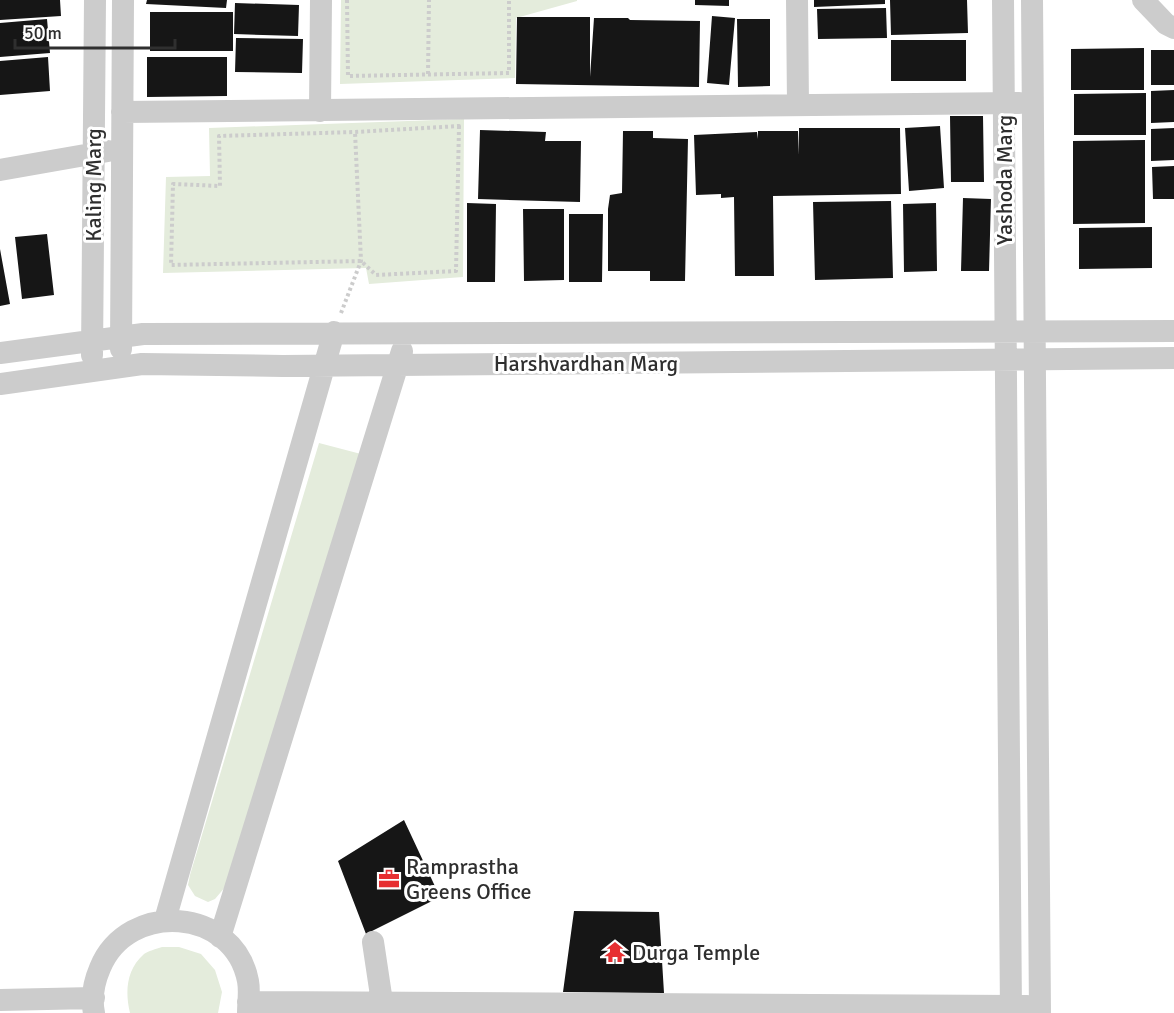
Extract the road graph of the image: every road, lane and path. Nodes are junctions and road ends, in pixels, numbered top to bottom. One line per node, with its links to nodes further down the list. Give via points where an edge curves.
1 (94, 0): 20 (street, Kaling Marg)
2 (123, 0): 17 (street, Kaling Marg)
3 (321, 0): 16 (street)
4 (347, 0): 12 (path, via 348,76)
5 (429, 0): 12 (path)
6 (509, 0): 12 (path, via 509,73)
7 (797, 0): 15 (street)
8 (1003, 0): 13 (street, Yashoda Marg)
9 (1032, 0): 14 (street, Yashoda Marg)
10 (1143, 0): 11 (street)
11 (1174, 28)
12 (428, 74)
13 (1004, 103): 14 (street); 15 (street); 23 (street, Yashoda Marg)
14 (1033, 103): 24 (street, Yashoda Marg)
15 (798, 105): 16 (street)
16 (320, 111): 17 (street)
17 (122, 112): 19 (street, Kaling Marg)
18 (355, 132): 22 (path); 22 (path, via 459,126 456,271 376,275); 22 (path, via 219,135 220,186 173,184 171,265)
19 (122, 149): 20 (street); 28 (street, Kaling Marg)
20 (94, 154): 21 (street); 29 (street, Kaling Marg)
21 (0, 170)
22 (361, 261): 26 (path)
23 (1006, 331): 24 (street, Harshvardhan Marg); 27 (street, Harshvardhan Marg); 33 (street, Yashoda Marg)
24 (1034, 331): 25 (street, Harshvardhan Marg); 32 (street, Yashoda Marg)
25 (1174, 331)
26 (334, 332): 27 (street, Harshvardhan Marg); 28 (street, Harshvardhan Marg); 34 (street)
27 (408, 332): 35 (street)
28 (121, 337): 29 (street, Harshvardhan Marg); 36 (street, Kaling Marg)
29 (93, 341): 30 (street, Harshvardhan Marg); 37 (street, Kaling Marg)
30 (0, 353)
31 (1174, 358): 32 (street, Harshvardhan Marg)
32 (1034, 359): 33 (street, Harshvardhan Marg); 47 (street, Yashoda Marg)
33 (1005, 360): 35 (street, Harshvardhan Marg); 46 (street, Yashoda Marg)
34 (325, 365): 35 (street, Harshvardhan Marg); 36 (street, Harshvardhan Marg); 39 (street)
35 (398, 365): 40 (street)
36 (120, 367): 37 (street, Harshvardhan Marg)
37 (92, 370): 38 (street, Harshvardhan Marg)
38 (0, 384)
39 (165, 920): 40 (street, via 205,927); 44 (street, via 123,936 110,950 94,982)
40 (220, 937): 45 (street, via 240,959 248,979)
41 (372, 942): 43 (street)
42 (0, 1000): 44 (street)
43 (382, 1002): 45 (street); 46 (street)
44 (94, 1006)
45 (248, 1007)
46 (1011, 1009): 47 (street)
47 (1040, 1010)

